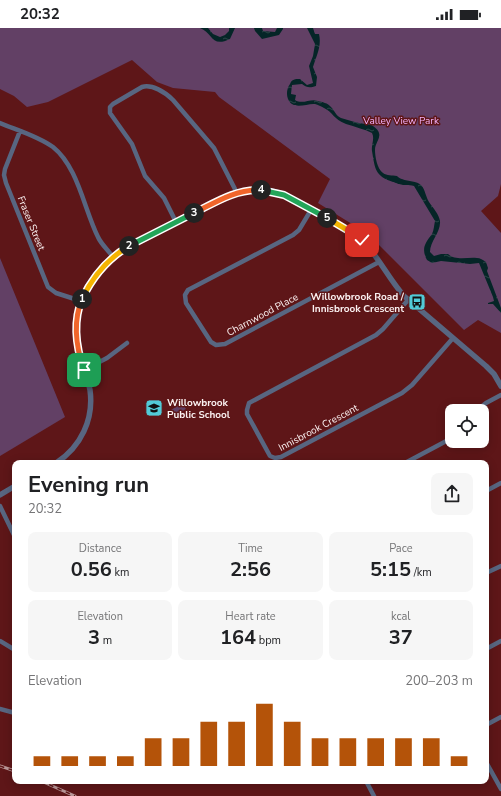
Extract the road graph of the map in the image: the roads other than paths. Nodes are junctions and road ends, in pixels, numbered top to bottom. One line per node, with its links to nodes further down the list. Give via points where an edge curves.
1 (0, 123): 2 (street)
2 (20, 131): 6 (street, via 49,144 63,157 98,237); 9 (street, Fraser Street, via 5,169 6,183 48,287 56,293)
3 (237, 193): 4 (street, via 254,190 272,191); 5 (street); 5 (street, via 214,148 173,100 152,87 142,87 113,104 110,112 132,144 145,176 164,198)
4 (311, 210): 7 (street, via 356,235 368,246); 7 (street, Charnwood Place, via 293,235 188,290 185,295 186,303 211,342 216,345 225,344)
5 (176, 222): 6 (street)
6 (113, 257): 9 (street, via 95,275)
7 (379, 262): 8 (street, via 394,285)
8 (408, 300): 10 (street); 10 (street, Innisbrook Crescent, via 376,335 249,403 246,410 248,416 270,456 281,457 406,391)
9 (81, 301): 12 (street, via 77,340)
10 (453, 338): 13 (street, via 494,374)
11 (127, 343): 12 (street, via 108,358)
12 (84, 370): 17 (street, via 90,399 87,423 73,449)
13 (501, 386)
14 (501, 395): 15 (street)
15 (485, 404)
16 (445, 442): 18 (street)
17 (60, 460)
18 (411, 460)
19 (501, 484): 21 (street)
20 (12, 488): 22 (street)
21 (489, 490)
22 (0, 495)
23 (0, 506): 24 (street)
24 (12, 531)
25 (501, 566): 26 (street)
26 (489, 572)
27 (0, 641): 29 (street)
28 (501, 642): 30 (street)
29 (12, 648)
30 (489, 648)
31 (0, 709): 32 (street)
32 (12, 713)
33 (501, 717): 34 (street)
34 (489, 723)
35 (489, 768): 37 (street)
36 (368, 784): 38 (street)
37 (501, 790)
38 (374, 796)

